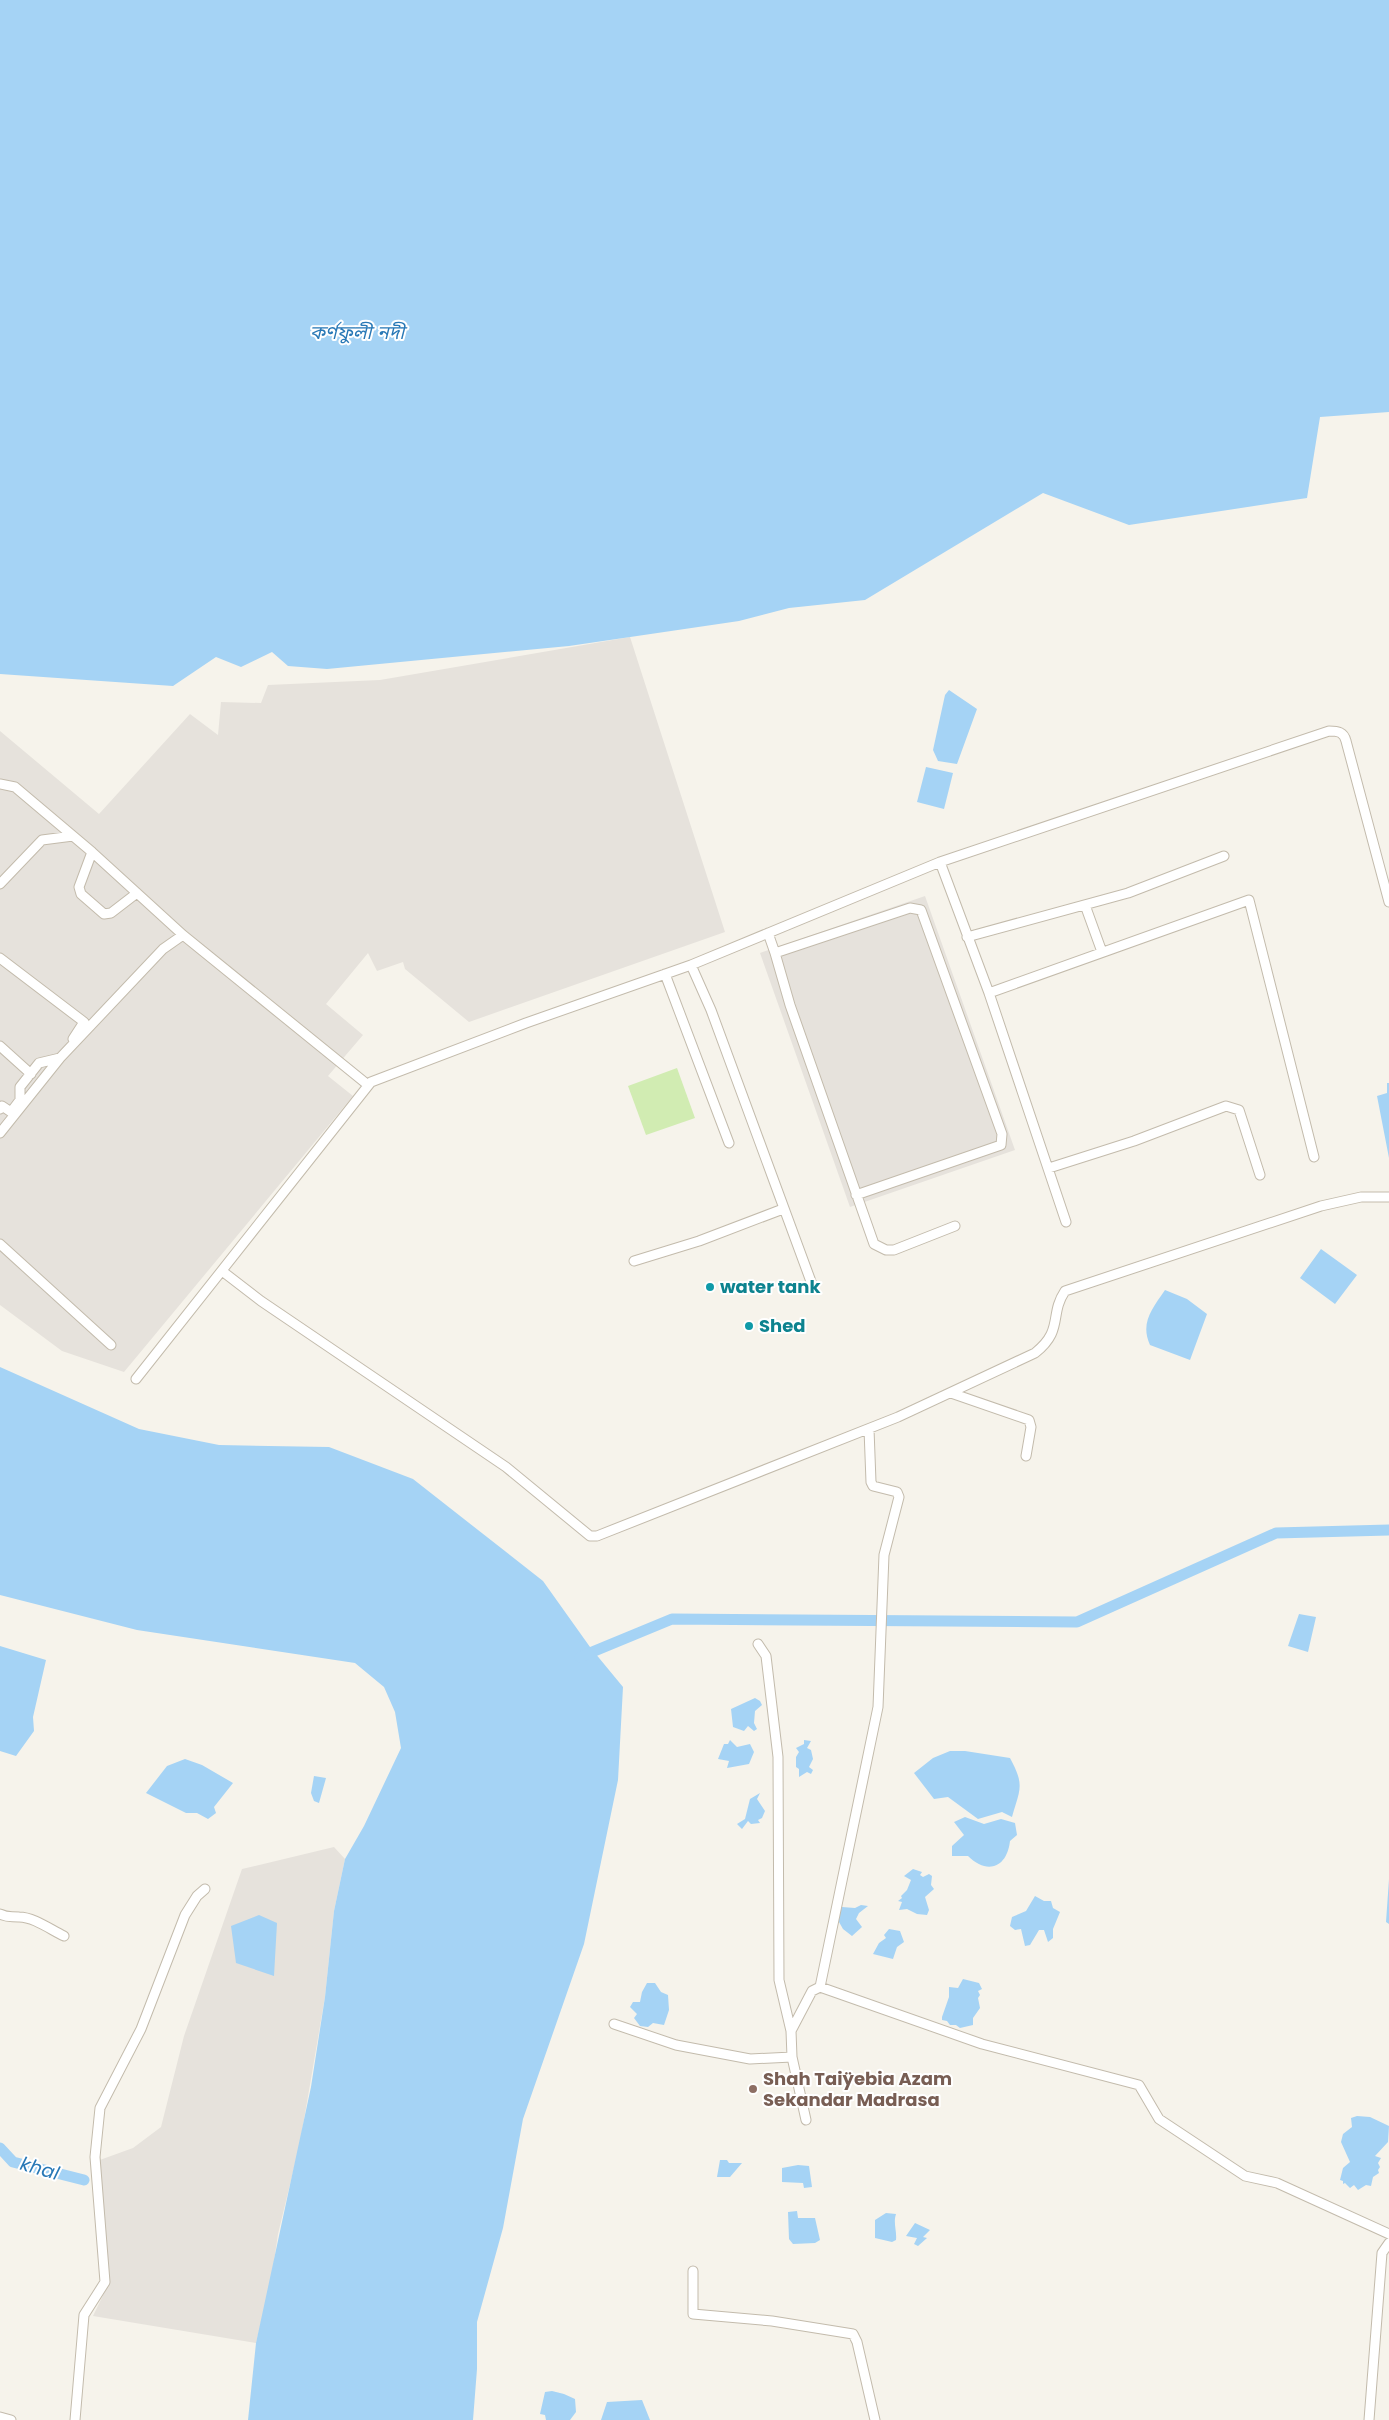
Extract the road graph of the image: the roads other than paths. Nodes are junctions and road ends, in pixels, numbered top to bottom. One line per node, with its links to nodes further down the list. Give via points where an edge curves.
1 (0, 784): 2 (street, via 15,787)
2 (73, 836): 3 (street); 6 (street, via 42,840)
3 (92, 852): 7 (street); 7 (street, via 79,887 81,894 104,914 111,914)
4 (1224, 856): 9 (street, via 1128,893)
5 (940, 862): 8 (street, via 1329,731 1338,731 1345,736); 10 (street); 12 (street)
6 (0, 884)
7 (136, 893): 11 (street)
8 (1389, 902)
9 (1086, 905): 12 (street); 13 (street)
10 (768, 933): 14 (street); 16 (street)
11 (183, 935): 20 (street, via 164,949); 22 (street)
12 (967, 937): 18 (street)
13 (1102, 952): 18 (street); 26 (street, via 1249,900)
14 (775, 953): 29 (street); 29 (street, via 910,908 921,910 1002,1134 1001,1145)
15 (0, 958): 20 (street, via 84,1022)
16 (691, 965): 17 (street); 31 (street, via 711,1010)
17 (665, 974): 22 (street, via 526,1023); 25 (street)
18 (989, 992): 27 (street)
19 (0, 1046): 21 (street)
20 (60, 1058): 21 (street, via 40,1063); 24 (street)
21 (31, 1074): 23 (street, via 20,1087 20,1100 11,1112 2,1106)
22 (368, 1085): 36 (street)
23 (0, 1109)
24 (0, 1132)
25 (729, 1143)
26 (1314, 1158)
27 (1049, 1168): 28 (street, via 1226,1106 1239,1110); 32 (street)
28 (1260, 1175)
29 (856, 1195): 33 (street, via 874,1244 886,1250 894,1250)
30 (1389, 1197): 40 (street, via 1361,1197 1321,1206 1065,1291 1050,1338 1042,1347)
31 (783, 1210): 35 (street); 37 (street)
32 (1066, 1222)
33 (955, 1226)
34 (0, 1244): 38 (street)
35 (634, 1261)
36 (222, 1271): 39 (street); 41 (street, via 261,1301 506,1467 590,1536 606,1533)
37 (814, 1288)
38 (110, 1346)
39 (136, 1379)
40 (951, 1393): 41 (street); 42 (street, via 1029,1420 1031,1427)
41 (868, 1429): 47 (street, via 871,1482 873,1486 897,1492 899,1497 884,1555 878,1707)
42 (1026, 1456)
43 (758, 1644): 49 (street, via 766,1656 778,1757 779,1980)
44 (205, 1889): 57 (street, via 185,1915 140,2028 100,2108 94,2157 106,2282 84,2315)
45 (0, 1914): 46 (street, via 7,1918 19,1916)
46 (64, 1936)
47 (820, 1987): 49 (street, via 812,1991); 52 (street, via 982,2044 1139,2085 1158,2119 1245,2176 1277,2183)
48 (614, 2024): 50 (street, via 676,2045 750,2059)
49 (790, 2031): 50 (street)
50 (792, 2057): 51 (street)
51 (806, 2120)
52 (1389, 2234)
53 (1389, 2243): 59 (street, via 1382,2253)
54 (693, 2271): 58 (street, via 693,2314 772,2321 853,2334)
55 (0, 2418): 56 (street)
56 (11, 2420)
57 (75, 2420)
58 (876, 2420)
59 (1369, 2420)

